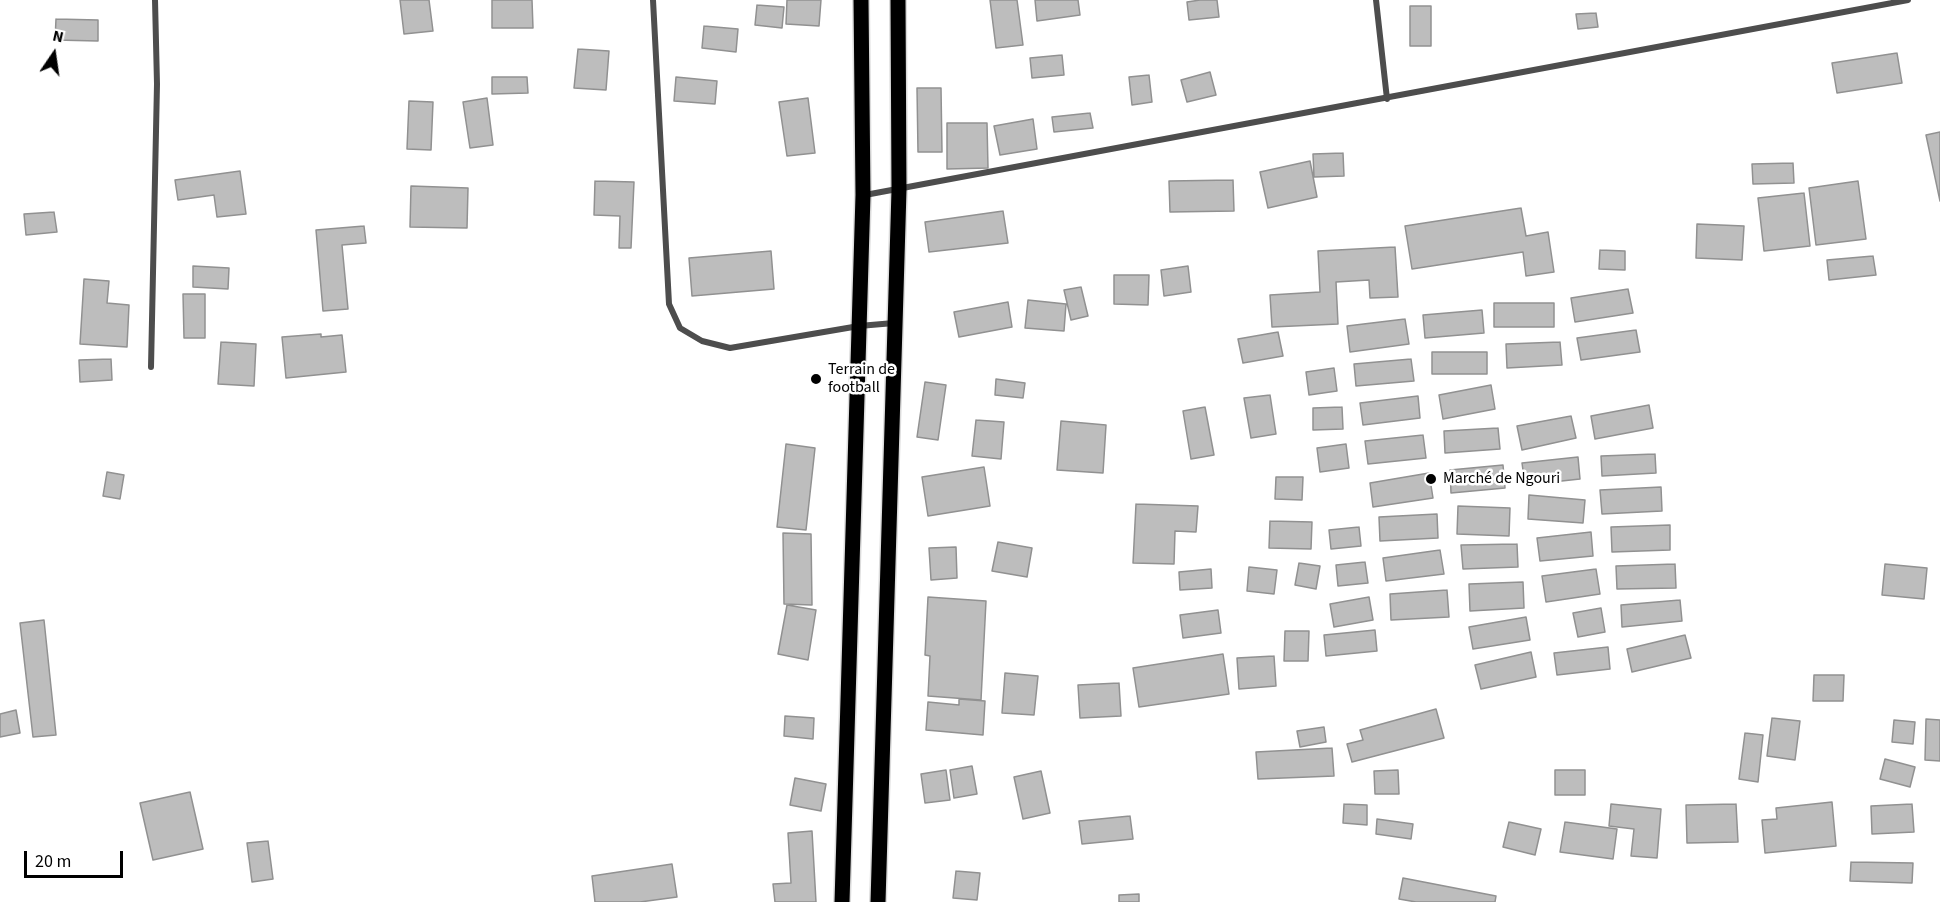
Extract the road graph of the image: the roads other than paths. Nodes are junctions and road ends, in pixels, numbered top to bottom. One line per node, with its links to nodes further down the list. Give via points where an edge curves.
1 (155, 0): 13 (street, via 157,84)
2 (653, 0): 12 (street, via 669,304 680,328 702,341 730,348)
3 (861, 0): 10 (main road)
4 (898, 0): 9 (main road)
5 (1376, 0): 8 (street)
6 (1908, 0): 7 (street)
7 (1888, 2): 8 (street)
8 (1386, 99): 9 (street)
9 (899, 190): 10 (street); 11 (main road)
10 (863, 195): 12 (main road)
11 (895, 323): 12 (street); 15 (main road)
12 (859, 326): 14 (main road)
13 (150, 367)
14 (842, 902)
15 (878, 902)

